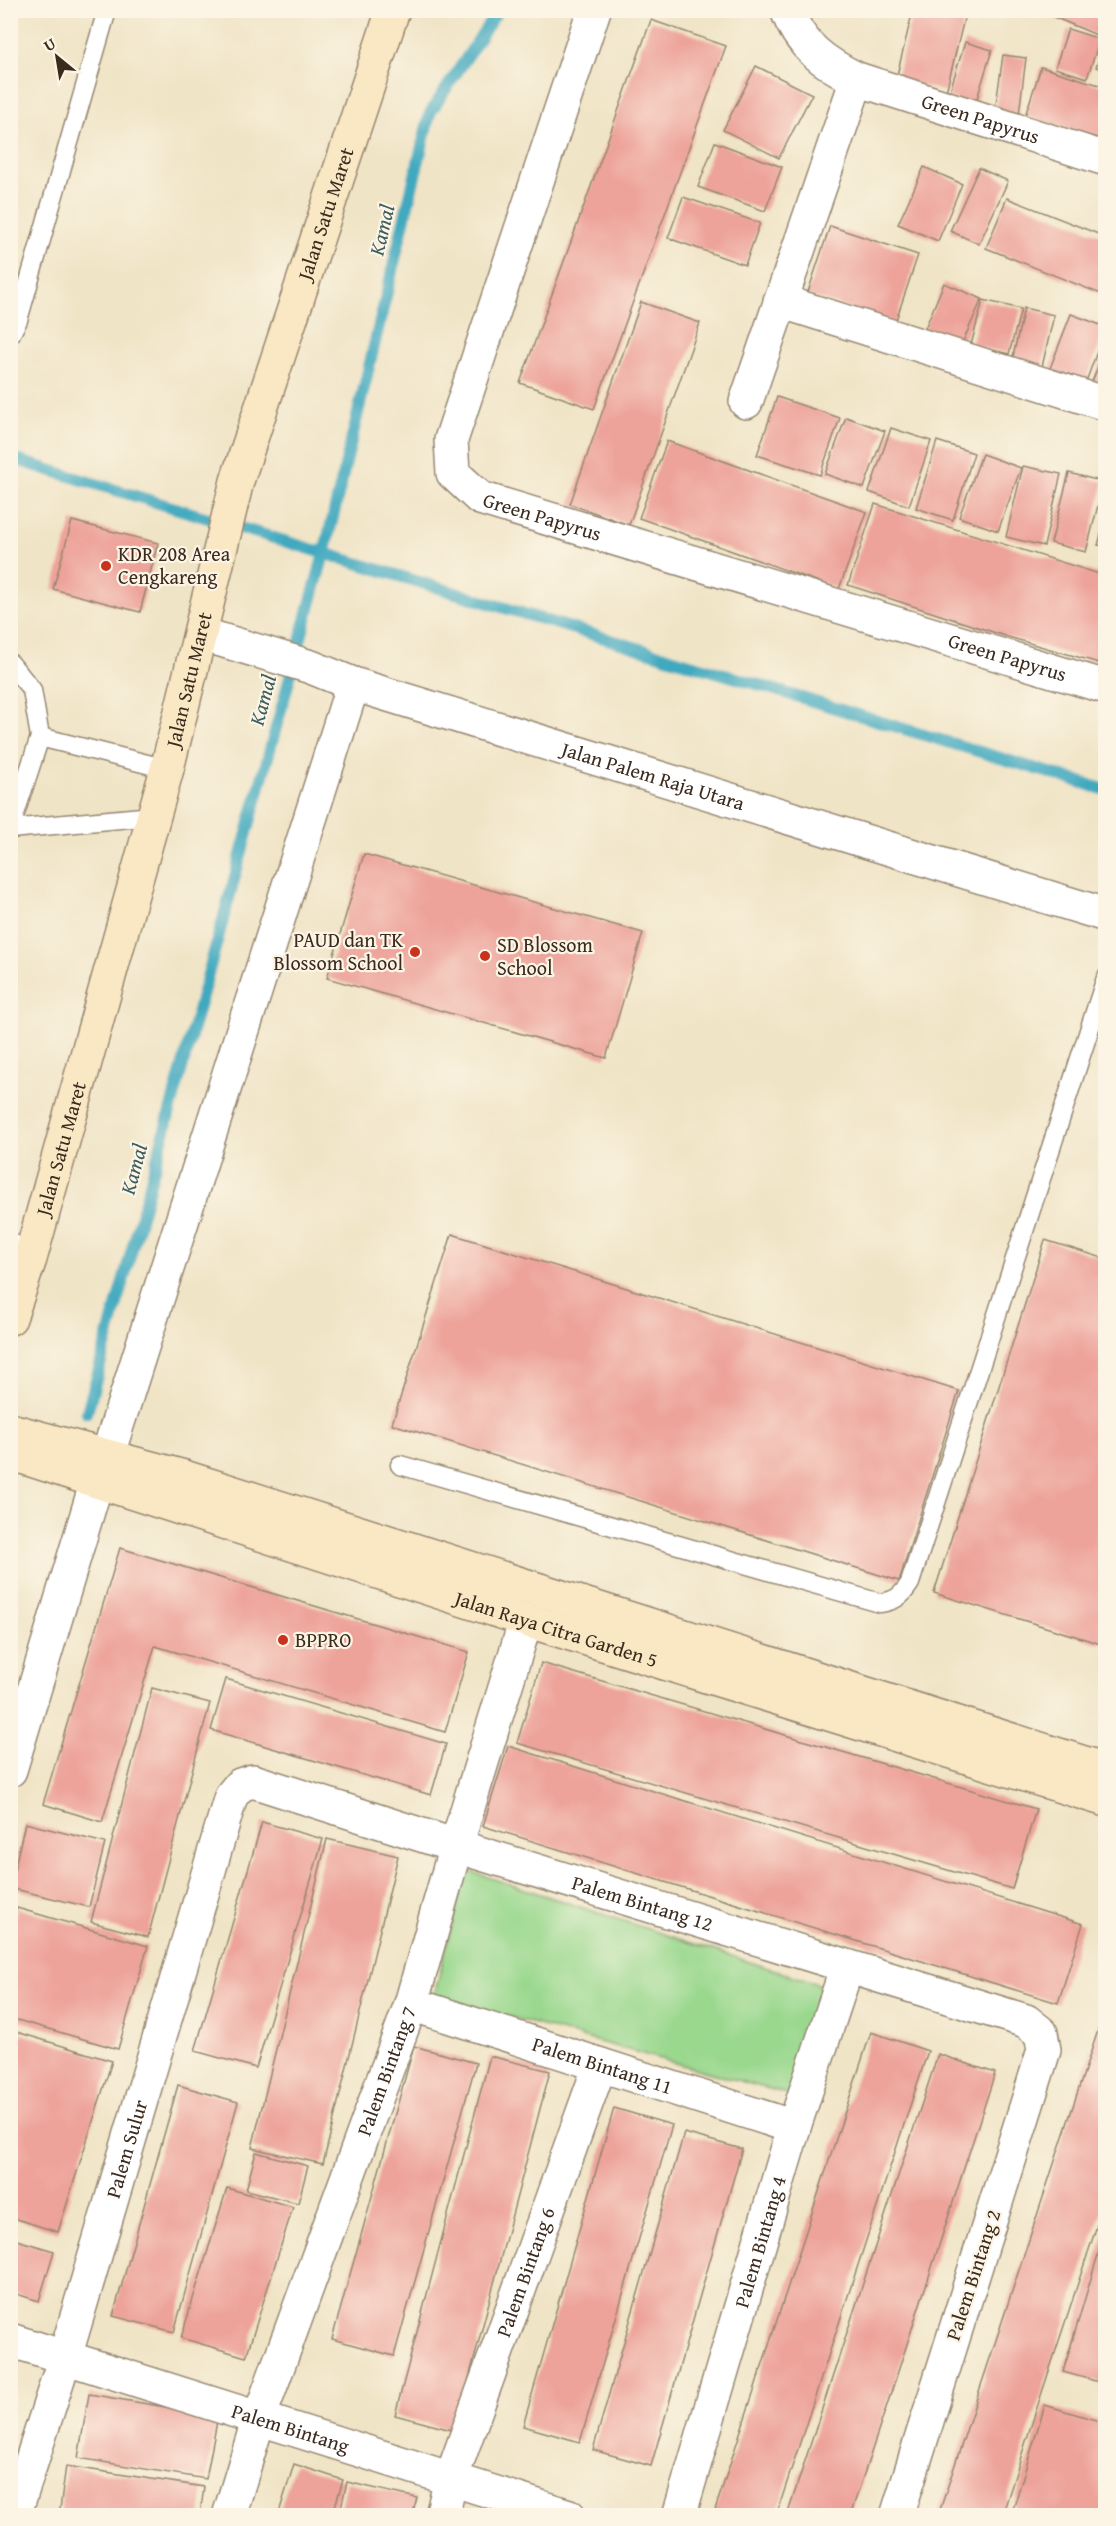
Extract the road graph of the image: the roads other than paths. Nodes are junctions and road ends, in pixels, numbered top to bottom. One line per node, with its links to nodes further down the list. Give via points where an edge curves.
1 (107, 10): 8 (lane, via 18,320)
2 (393, 10): 11 (street, Jalan Satu Maret, via 237,482 219,554)
3 (594, 10): 14 (street, Green Papyrus, via 451,440 453,473 480,498)
4 (787, 10): 5 (street, Green Papyrus, via 813,53)
5 (857, 79): 6 (street, Green Papyrus); 7 (street)
6 (1106, 159)
7 (780, 301): 9 (street); 10 (street)
8 (10, 335)
9 (746, 402)
10 (1106, 404)
11 (215, 639): 13 (street, Jalan Palem Raja Utara, via 311,667); 16 (street, Jalan Satu Maret)
12 (10, 663): 15 (lane, via 32,690)
13 (353, 684): 19 (street, Jalan Palem Raja Utara); 26 (street)
14 (1106, 687)
15 (40, 737): 16 (lane); 18 (lane)
16 (167, 769): 17 (street, Jalan Satu Maret)
17 (153, 816): 18 (lane); 21 (street, Jalan Satu Maret)
18 (10, 829)
19 (1106, 915)
20 (1106, 978): 25 (lane, via 910,1583 892,1602 880,1603)
21 (20, 1250): 22 (street, Jalan Satu Maret)
22 (10, 1318)
23 (10, 1430): 26 (street, Jalan Raya Citra Garden 5)
24 (10, 1453): 26 (street, Jalan Raya Citra Garden 5)
25 (400, 1465)
26 (102, 1469): 27 (street, Jalan Raya Citra Garden 5); 28 (street); 29 (street, Jalan Raya Citra Garden 5, via 184,1477)
27 (526, 1620): 31 (street, Jalan Raya Citra Garden 5); 32 (street, Palem Bintang 7)
28 (10, 1770)
29 (1106, 1770)
30 (240, 1785): 32 (street, Palem Bintang 12, via 253,1780); 39 (street, Palem Sulur, via 231,1796)
31 (1106, 1800)
32 (456, 1846): 33 (street, Palem Bintang 12); 34 (street, Palem Bintang 7)
33 (847, 1967): 35 (street, Palem Bintang 12, via 1026,2021); 37 (street, Palem Bintang 4)
34 (411, 2004): 36 (street, Palem Bintang 11); 40 (street, Palem Bintang 7)
35 (1041, 2033): 47 (street, Palem Bintang 2, via 1044,2050)
36 (600, 2065): 37 (street, Palem Bintang 11); 41 (street, Palem Bintang 6)
37 (794, 2127): 46 (street, Palem Bintang 4)
38 (10, 2340): 39 (street, Palem Bintang)
39 (65, 2357): 40 (street, Palem Bintang); 42 (street, Palem Sulur)
40 (259, 2418): 41 (street, Palem Bintang); 43 (street, Palem Bintang 7)
41 (452, 2478): 44 (street, Palem Bintang 6); 45 (street, Palem Bintang)
42 (14, 2516)
43 (229, 2516)
44 (442, 2516)
45 (569, 2516)
46 (679, 2516)
47 (897, 2516)

